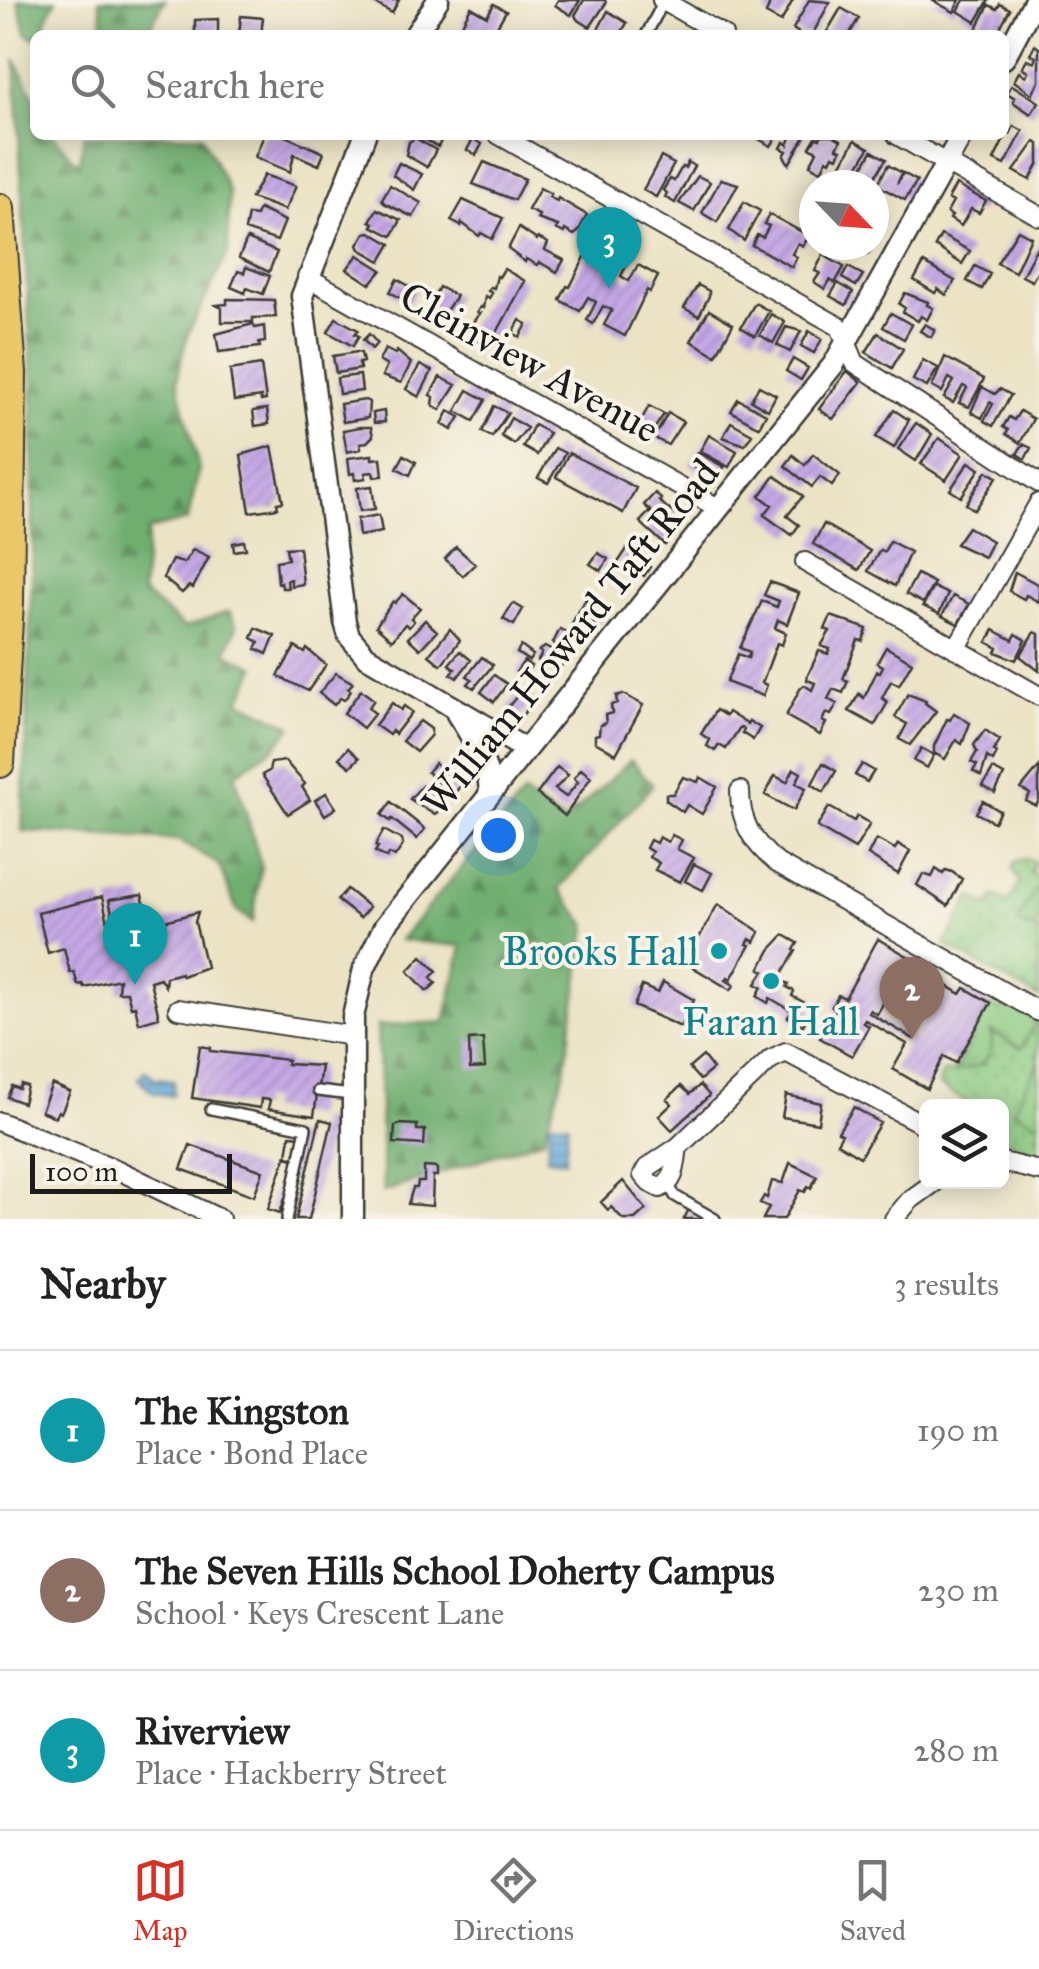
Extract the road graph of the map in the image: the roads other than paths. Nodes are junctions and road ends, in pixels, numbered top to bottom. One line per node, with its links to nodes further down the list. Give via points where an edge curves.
1 (438, 0): 4 (street)
2 (1035, 0): 7 (street)
3 (663, 1): 5 (lane); 6 (street)
4 (418, 30)
5 (648, 30)
6 (714, 30)
7 (1009, 49)
8 (363, 140): 15 (street)
9 (508, 140): 16 (street, via 840,328)
10 (906, 140): 12 (street)
11 (959, 140): 12 (street, William Howard Taft Road)
12 (946, 163): 14 (street); 16 (street, William Howard Taft Road)
13 (0, 208): 25 (highway, via 12,373)
14 (1039, 216)
15 (308, 277): 19 (street, Cleinview Avenue); 23 (street, via 303,316 349,636 366,656)
16 (846, 344): 17 (street, via 855,363); 19 (street, William Howard Taft Road)
17 (1039, 484)
18 (1039, 503): 21 (street)
19 (718, 508): 24 (street, William Howard Taft Road)
20 (805, 562): 21 (street)
21 (956, 650): 22 (street)
22 (1039, 696)
23 (453, 708): 24 (street); 27 (street, via 483,762)
24 (525, 749): 27 (street, William Howard Taft Road)
25 (0, 763)
26 (740, 791): 29 (street, via 747,829 777,863)
27 (490, 793): 30 (street, William Howard Taft Road, via 384,927 357,992)
28 (178, 1009): 30 (street)
29 (1039, 1012)
30 (352, 1036): 32 (street, William Howard Taft Road)
31 (318, 1090): 32 (lane)
32 (354, 1095): 43 (street, William Howard Taft Road)
33 (211, 1109): 42 (lane, via 306,1128)
34 (0, 1122): 41 (street)
35 (919, 1122): 36 (street, via 786,1052 770,1059)
36 (678, 1147): 39 (street); 39 (street, via 643,1175 660,1188)
37 (1009, 1164): 38 (street)
38 (1039, 1171)
39 (668, 1185): 44 (lane)
40 (925, 1189): 45 (street)
41 (220, 1219)
42 (287, 1219)
43 (353, 1219)
44 (715, 1219)
45 (894, 1219)

